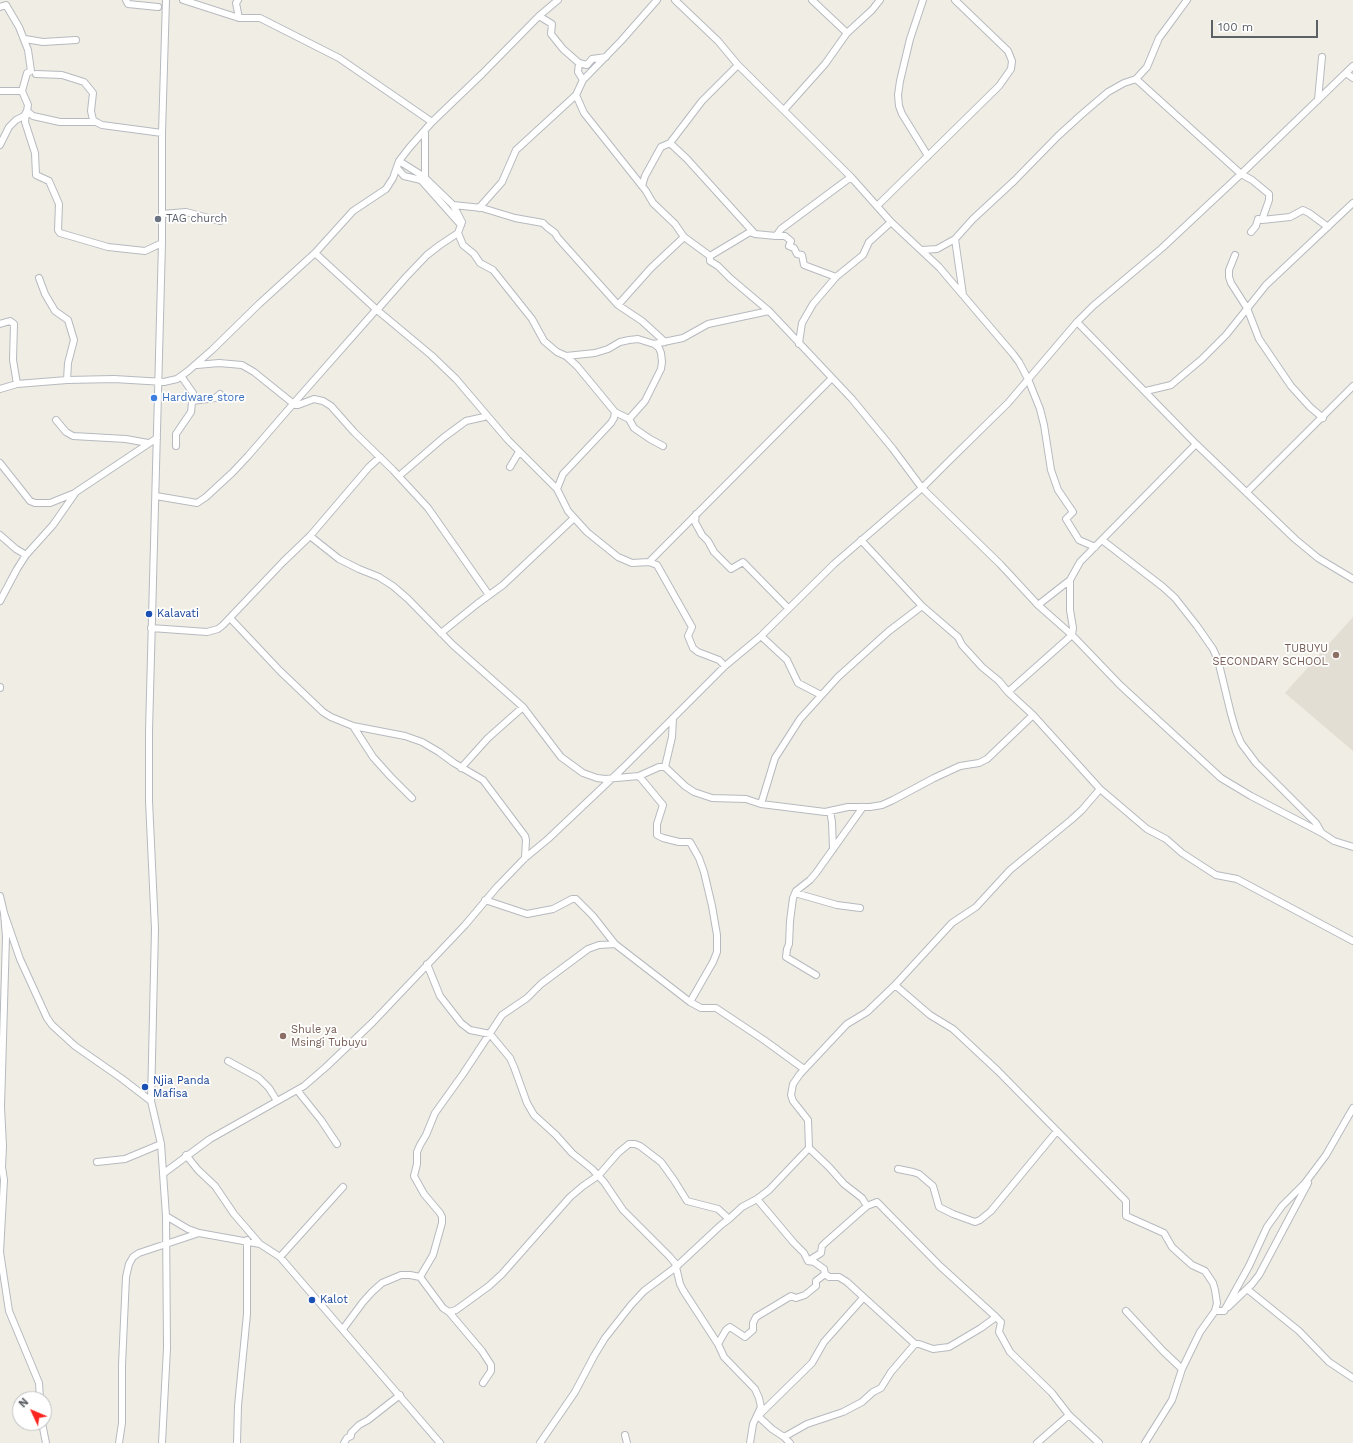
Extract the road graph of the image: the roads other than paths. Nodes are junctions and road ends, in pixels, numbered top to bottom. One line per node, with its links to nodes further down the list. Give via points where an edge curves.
1 (126, 0): 16 (street, via 128,4)
2 (166, 0): 42 (street)
3 (183, 0): 19 (street)
4 (238, 0): 19 (street, via 236,3)
5 (558, 0): 18 (street)
6 (657, 0): 23 (street)
7 (675, 0): 26 (street)
8 (812, 0): 20 (street)
9 (880, 0): 20 (street)
10 (923, 0): 45 (street, via 910,39 898,95 902,114)
11 (954, 0): 45 (street, via 1008,51 1012,66 999,86)
12 (1179, 0): 17 (street)
13 (1187, 0): 17 (street)
14 (7, 2): 15 (street); 21 (street)
15 (0, 7)
16 (158, 7)
17 (1179, 10): 31 (street, via 1159,38 1148,67)
18 (539, 16): 25 (street, via 552,24 551,34); 40 (street)
19 (239, 18): 40 (street, via 260,18 339,58)
20 (847, 33): 37 (street, via 825,64)
21 (25, 39): 22 (street, via 43,42); 34 (street, via 31,72 27,73)
22 (76, 40)
23 (606, 57): 25 (street, via 592,59 587,65); 32 (street)
24 (1322, 57): 36 (street)
25 (579, 63): 32 (street, via 578,72)
26 (738, 64): 37 (street); 43 (street, via 702,101)
27 (1353, 66): 28 (street)
28 (1346, 73): 30 (street); 36 (street)
29 (36, 74): 39 (street, via 62,75 84,82 93,93 91,111)
30 (1353, 78)
31 (1136, 79): 47 (street); 66 (street, via 1124,82 1108,92 1081,115)
32 (583, 80): 35 (street)
33 (0, 91): 34 (street)
34 (22, 91): 38 (street, via 28,105)
35 (576, 95): 50 (street, via 584,113); 54 (street, via 516,150 502,182)
36 (1318, 100): 47 (street)
37 (784, 110): 48 (street)
38 (27, 112): 39 (street, via 33,116 60,122); 44 (street, via 9,127); 67 (street, via 25,122 35,153 36,174 49,181 59,204 60,233 108,247 145,251)
39 (96, 122): 42 (street)
40 (432, 122): 41 (street)
41 (425, 132): 46 (street, via 409,148); 49 (street)
42 (162, 133): 55 (street)
43 (670, 143): 50 (street, via 661,147); 63 (street)
44 (0, 144)
45 (928, 156): 53 (street)
46 (398, 165): 49 (street); 59 (street, via 404,176 421,180); 69 (street, via 386,189 353,211)
47 (1241, 174): 56 (street, via 1269,194); 79 (street, via 1162,248)
48 (851, 177): 53 (street); 65 (street, via 781,229)
49 (425, 178): 52 (street)
50 (642, 186): 64 (street, via 653,203)
51 (1353, 203): 60 (street)
52 (453, 205): 54 (street); 59 (street, via 460,216)
53 (877, 206): 58 (street)
54 (478, 208): 75 (street, via 543,223 555,233)
55 (162, 214): 57 (street, via 186,212); 67 (street)
56 (1262, 220): 60 (street, via 1290,217 1303,210); 61 (street, via 1258,219)
57 (220, 221)
58 (891, 222): 68 (street); 72 (street, via 869,242 863,255)
59 (461, 224): 62 (street)
60 (1328, 227): 76 (street, via 1266,285)
61 (1251, 232)
62 (458, 233): 77 (street, via 427,255); 84 (street, via 463,245 480,263 493,270 528,314 544,341)
63 (755, 234): 65 (street); 71 (street, via 750,232)
64 (684, 236): 71 (street); 75 (street)
65 (776, 236): 72 (street, via 785,236 791,241 789,246 794,248 797,254 802,255 804,265)
66 (955, 239): 68 (street, via 937,248); 74 (street)
67 (162, 243): 90 (street)
68 (922, 250): 74 (street)
69 (316, 253): 77 (street); 85 (street)
70 (1235, 255): 76 (street, via 1229,277)
71 (710, 256): 78 (street, via 710,261)
72 (836, 277): 83 (street, via 816,300 805,318)
73 (39, 278): 89 (street, via 55,311 68,320 74,340)
74 (963, 296): 88 (street, via 1013,354)
75 (618, 304): 81 (street)
76 (1248, 308): 94 (street, via 1226,335 1175,382); 100 (street, via 1259,339 1285,380)
77 (376, 311): 97 (street); 108 (street, via 443,366)
78 (769, 311): 81 (street, via 708,324 683,338); 83 (street)
79 (1077, 322): 88 (street); 94 (street)
80 (0, 324): 91 (street, via 10,321 14,324 13,360)
81 (665, 342): 82 (street)
82 (654, 344): 84 (street, via 629,340 595,353); 101 (street, via 661,353 661,369 645,401)
83 (799, 344): 87 (street)
84 (566, 356): 98 (street)
85 (197, 365): 86 (street); 97 (street, via 219,363 246,367)
86 (181, 376): 90 (street); 96 (street, via 193,393)
87 (832, 378): 113 (street, via 866,415); 118 (street)
88 (1028, 379): 113 (street, via 1008,403); 124 (street, via 1043,421 1050,470 1056,487 1072,512 1066,519 1079,540)
89 (67, 380): 90 (street, via 114,379); 91 (street)
90 (158, 382): 103 (street)
91 (17, 384): 93 (street)
92 (1353, 386): 100 (street)
93 (0, 389)
94 (1146, 391): 105 (street)
95 (220, 394): 96 (street, via 215,398)
96 (192, 401): 106 (street, via 191,412 176,434)
97 (293, 404): 109 (street, via 298,405 314,399 327,403); 117 (street, via 233,472 206,497 197,502)
98 (615, 412): 101 (street); 114 (street, via 611,423 564,474)
99 (484, 418): 112 (street, via 466,420)
100 (1323, 418): 116 (street)
101 (629, 419): 107 (street, via 634,428)
102 (56, 420): 104 (street, via 67,434 73,436)
103 (157, 438): 104 (street); 117 (street)
104 (148, 443): 115 (street)
105 (1196, 444): 116 (street); 123 (street)
106 (176, 446)
107 (663, 446)
108 (519, 452): 111 (street); 114 (street)
109 (380, 456): 112 (street); 121 (street)
110 (0, 463): 115 (street, via 35,504 50,503)
111 (510, 467)
112 (400, 476): 129 (street, via 428,508)
113 (922, 488): 122 (street); 131 (street)
114 (556, 489): 119 (street)
115 (76, 492): 125 (street, via 53,525)
116 (1248, 492): 127 (street, via 1304,547)
117 (156, 496): 135 (street)
118 (696, 514): 126 (street); 133 (street, via 695,522 714,552 731,569 743,562)
119 (574, 518): 126 (street, via 618,557 632,563); 129 (street)
120 (0, 535): 125 (street)
121 (310, 536): 134 (street); 136 (street, via 339,559 393,586)
122 (861, 540): 132 (street); 133 (street)
123 (1102, 540): 124 (street); 155 (street, via 1163,587 1197,626 1218,660 1241,743 1256,763 1316,823)
124 (1095, 547): 128 (street, via 1078,566)
125 (26, 555): 130 (street)
126 (649, 562): 139 (street, via 659,568 692,627 688,636 693,648 719,660)
127 (1353, 579)
128 (1070, 580): 131 (street); 137 (street)
129 (489, 595): 136 (street)
130 (0, 601)
131 (1038, 605): 137 (street)
132 (922, 606): 140 (street, via 958,637 962,645); 141 (street, via 889,631)
133 (788, 608): 138 (street)
134 (230, 618): 135 (street, via 213,631); 145 (street, via 317,707)
135 (151, 628): 174 (street, via 149,801 154,929)
136 (441, 633): 142 (street)
137 (1072, 635): 140 (street); 155 (street, via 1120,685 1221,778)
138 (761, 636): 139 (street); 141 (street, via 786,660 798,683)
139 (725, 666): 144 (street)
140 (1008, 692): 143 (street)
141 (821, 695): 152 (street, via 793,728 775,758)
142 (522, 707): 147 (street, via 488,738); 149 (street, via 565,760 588,775 601,779)
143 (1033, 715): 150 (street); 153 (street, via 987,759 950,770 882,805)
144 (673, 718): 146 (street, via 672,737); 149 (street)
145 (353, 726): 147 (street, via 418,740 434,748); 151 (street, via 373,757)
146 (665, 767): 148 (street); 152 (street, via 685,786 701,794 721,799 746,799)
147 (461, 768): 158 (street, via 483,780 524,834)
148 (639, 776): 149 (street); 169 (street, via 663,805 657,824 657,835 679,842 690,842 704,872 712,906 717,954)
149 (612, 778): 158 (street)
150 (1100, 789): 164 (street, via 1147,829 1166,839 1182,853 1216,875 1237,879); 168 (street, via 1071,820 1010,870 976,907 952,923)
151 (412, 798)
152 (761, 804): 154 (street, via 825,812)
153 (863, 807): 154 (street); 156 (street)
154 (830, 810): 156 (street)
155 (1322, 833): 157 (street)
156 (833, 848): 159 (street, via 813,876)
157 (1353, 848)
158 (526, 858): 161 (street)
159 (795, 893): 162 (street, via 837,905); 167 (street, via 791,906 790,944 786,957)
160 (0, 896): 163 (street)
161 (486, 900): 165 (street, via 527,914 553,909 575,899 593,916); 166 (street)
162 (860, 908)
163 (4, 913): 174 (street, via 20,960 52,1026 74,1046); 214 (street, via 4,1180 0,1252 9,1311 39,1383)
164 (1353, 941)
165 (615, 944): 169 (street); 170 (street, via 599,945 585,951 502,1015)
166 (427, 964): 170 (street, via 440,996 460,1023 470,1030); 173 (street, via 346,1048)
167 (816, 975)
168 (895, 985): 172 (street, via 867,1012 847,1024); 177 (street, via 930,1015 953,1029 998,1070)
169 (690, 1002): 172 (street, via 700,1008 716,1008)
170 (490, 1034): 186 (street, via 513,1064 531,1111 572,1153); 200 (street, via 435,1112 417,1152 414,1178 442,1217 433,1255)
171 (228, 1061): 175 (street, via 259,1078)
172 (804, 1069): 180 (street, via 794,1082 791,1094 793,1101 808,1120)
173 (297, 1090): 175 (street); 179 (street)
174 (151, 1101): 178 (street)
175 (277, 1101): 181 (street, via 219,1133)
176 (1353, 1108): 184 (street, via 1326,1155)
177 (1057, 1131): 183 (street, via 991,1211 975,1222 939,1207 933,1186 919,1174); 204 (street, via 1126,1202 1126,1216 1164,1233 1182,1257 1205,1271 1215,1290)
178 (161, 1144): 182 (street, via 121,1160); 185 (street)
179 (337, 1144)
180 (809, 1148): 188 (street, via 769,1190); 189 (street, via 844,1184 862,1198)
181 (186, 1155): 185 (street); 195 (street)
182 (97, 1162)
183 (898, 1169)
184 (1313, 1172): 201 (street, via 1259,1275); 205 (street, via 1267,1227)
185 (164, 1173): 190 (street)
186 (599, 1175): 191 (street, via 626,1146 635,1144 661,1162 687,1201 718,1209); 198 (street, via 617,1203 669,1256); 206 (street, via 570,1197 494,1282 456,1310)
187 (343, 1188): 196 (street)
188 (756, 1199): 191 (street, via 742,1207); 197 (street, via 804,1253)
189 (867, 1206): 197 (street, via 822,1246 821,1253); 207 (street, via 877,1202 940,1266)
190 (166, 1216): 192 (street); 194 (street)
191 (730, 1219): 198 (street)
192 (199, 1233): 193 (street); 194 (street)
193 (247, 1240): 195 (street); 224 (street, via 247,1314)
194 (166, 1244): 222 (street, via 133,1257 127,1271 122,1423); 223 (street, via 167,1348)
195 (260, 1244): 196 (street)
196 (280, 1256): 208 (street)
197 (808, 1261): 199 (street, via 824,1269)
198 (676, 1267): 209 (street, via 683,1290); 227 (street, via 644,1291 615,1324 594,1356 576,1392)
199 (825, 1274): 202 (street, via 828,1278 843,1279); 209 (street, via 805,1295 796,1298 791,1296 756,1317 753,1330 745,1337 730,1327)
200 (420, 1277): 206 (street, via 440,1305); 208 (street, via 402,1275 382,1283 363,1302)
201 (1247, 1289): 205 (street); 212 (street, via 1299,1331 1329,1362)
202 (863, 1298): 210 (street); 217 (street, via 824,1342 812,1363)
203 (1126, 1311): 211 (street)
204 (1215, 1311): 205 (street); 211 (street, via 1200,1332)
205 (1224, 1311)
206 (449, 1312): 213 (street, via 491,1365 491,1371)
207 (996, 1317): 210 (street, via 949,1347 933,1349); 216 (street, via 1001,1322 999,1332 1010,1352 1052,1393)
208 (343, 1329): 215 (street)
209 (718, 1344): 217 (street, via 728,1362 755,1389 761,1403)
210 (916, 1344): 220 (street, via 891,1372 881,1388 862,1402 843,1412 807,1424)
211 (1182, 1369): 233 (street, via 1172,1400)
212 (1353, 1378)
213 (483, 1383)
214 (40, 1391)
215 (400, 1395): 225 (street, via 359,1425); 226 (street)
216 (1070, 1415): 231 (street); 232 (street)
217 (758, 1416): 220 (street); 229 (street, via 753,1424)
218 (44, 1431): 221 (street)
219 (625, 1435): 228 (street)
220 (784, 1437): 230 (street)
221 (46, 1443)
222 (119, 1443)
223 (162, 1443)
224 (237, 1443)
225 (344, 1443)
226 (440, 1443)
227 (540, 1443)
228 (627, 1443)
229 (750, 1443)
230 (790, 1443)
231 (1037, 1443)
232 (1099, 1443)
233 (1145, 1443)

